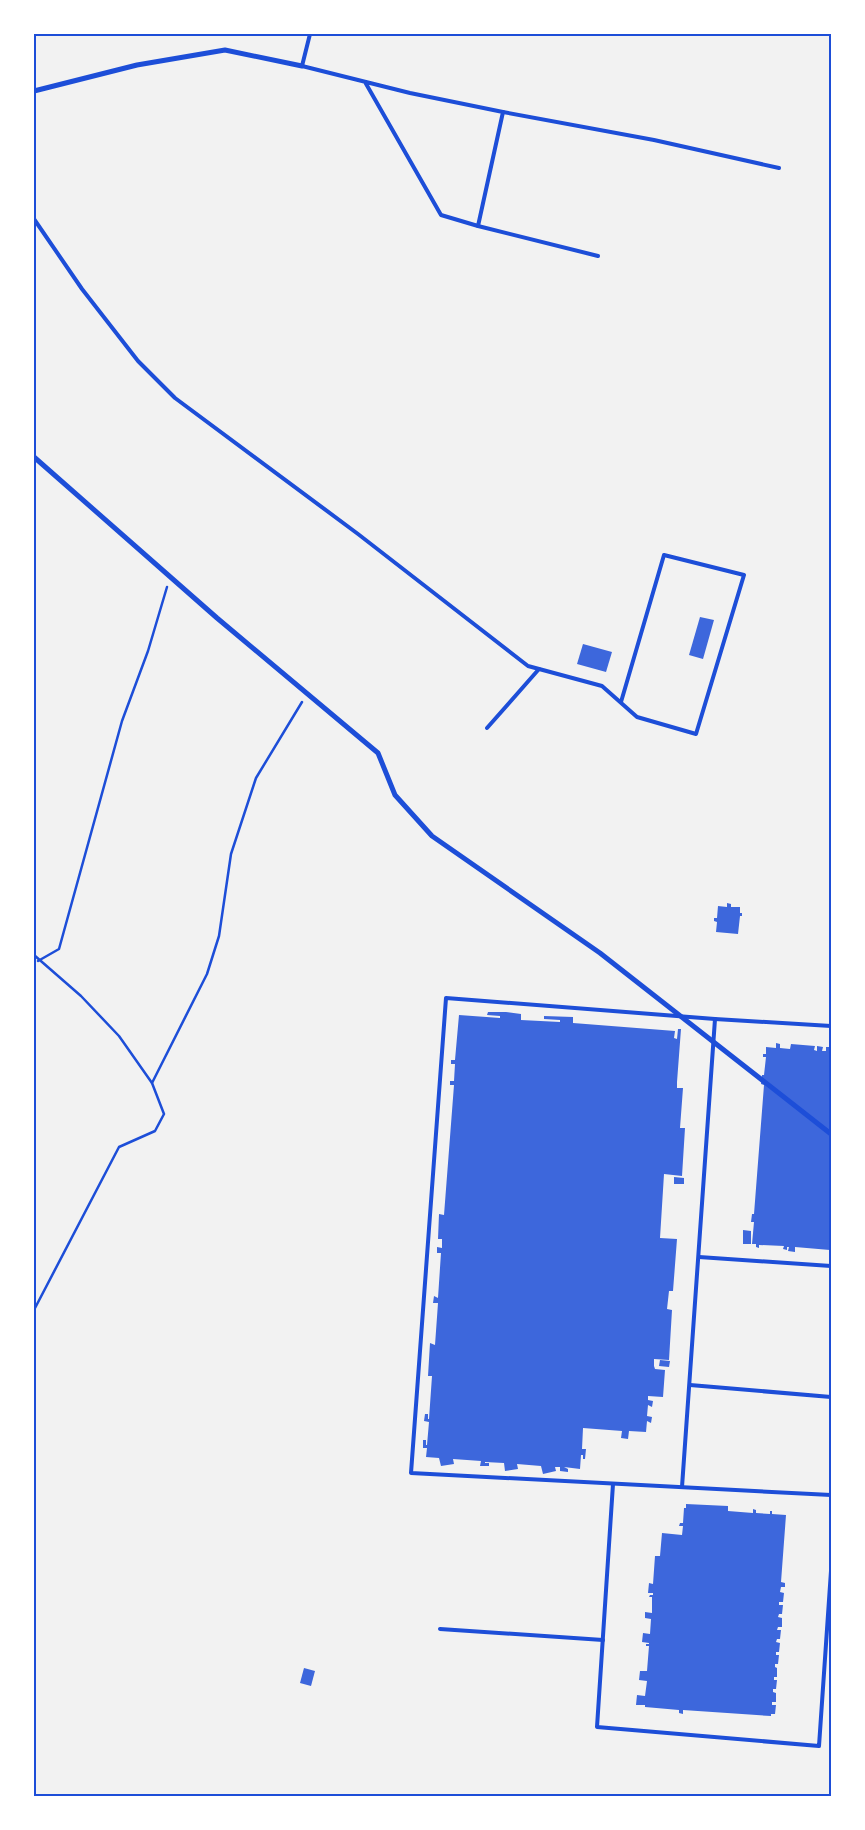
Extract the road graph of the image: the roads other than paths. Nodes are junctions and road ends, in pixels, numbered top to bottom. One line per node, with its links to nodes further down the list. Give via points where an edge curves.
1 (310, 34): 2 (lane)
2 (302, 66): 3 (lane); 4 (street, via 225,50 137,65)
3 (365, 82): 5 (lane); 8 (lane, via 440,214)
4 (34, 91)
5 (503, 112): 6 (lane, via 654,140); 8 (lane)
6 (779, 168)
7 (34, 219): 11 (lane, via 132,354 175,398 528,666)
8 (478, 226): 9 (lane)
9 (598, 256)
10 (34, 457): 16 (street, via 378,753 395,795 432,836 600,953)
11 (540, 669): 12 (lane, via 602,686); 13 (lane)
12 (621, 702): 12 (lane, via 664,555 744,575 696,734 637,717)
13 (487, 728)
14 (715, 1020): 15 (lane); 17 (lane); 21 (lane, via 446,998 411,1473)
15 (831, 1026)
16 (831, 1134)
17 (699, 1257): 18 (lane); 19 (lane)
18 (831, 1266)
19 (690, 1385): 20 (lane); 22 (lane)
20 (831, 1397)
21 (613, 1484): 22 (lane); 26 (lane)
22 (682, 1487): 23 (lane)
23 (831, 1495)
24 (831, 1571): 26 (lane, via 819,1746 597,1727)
25 (440, 1630): 26 (lane)
26 (603, 1640)

